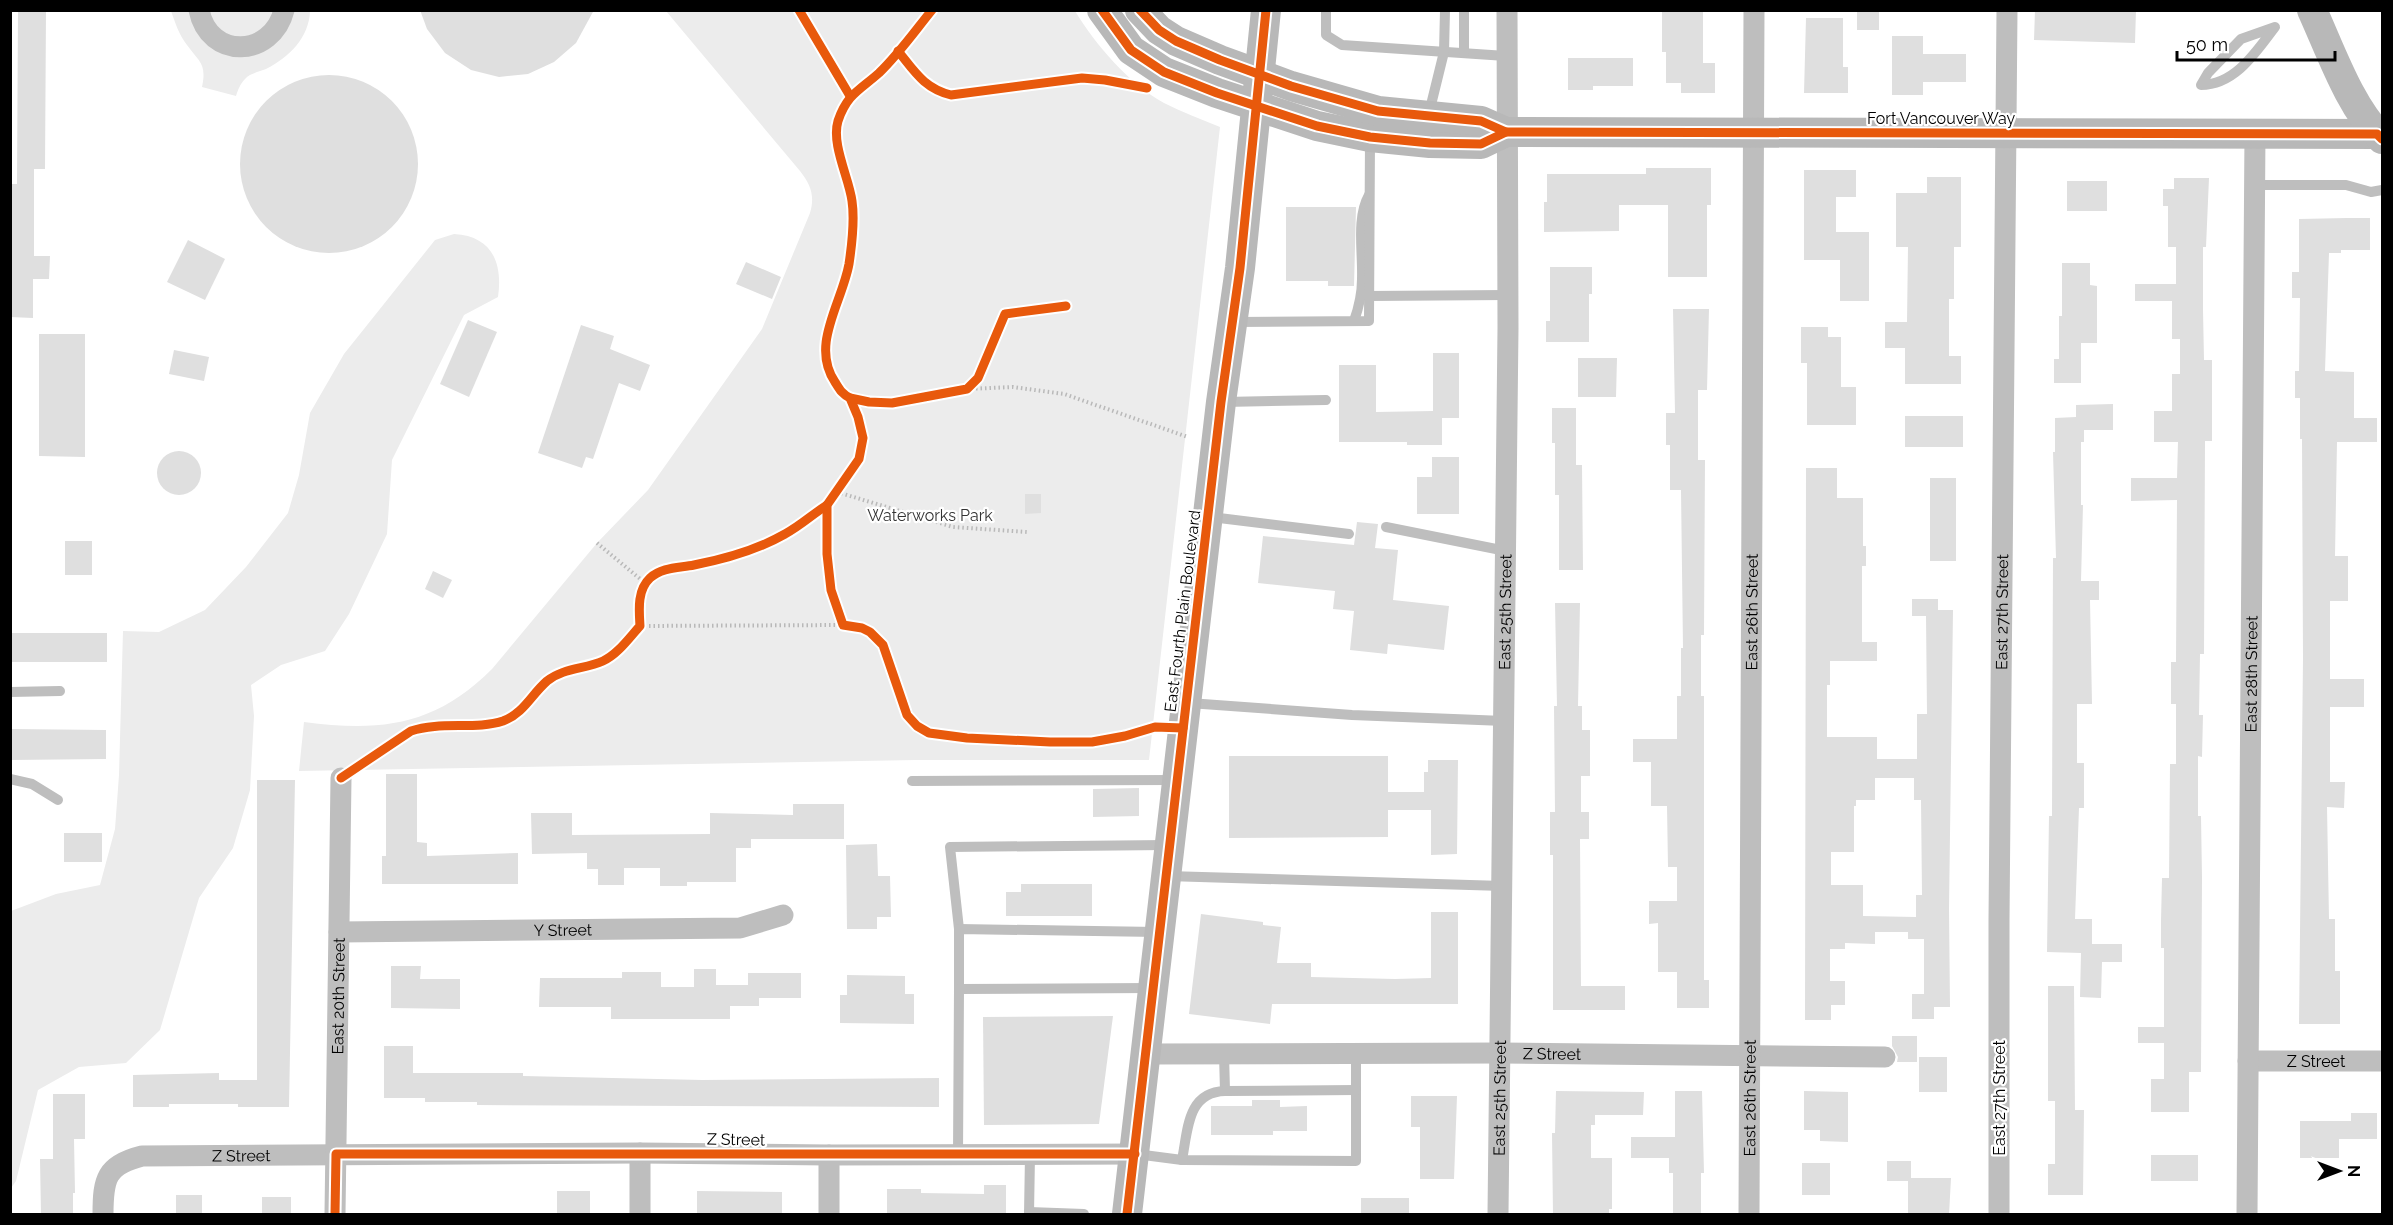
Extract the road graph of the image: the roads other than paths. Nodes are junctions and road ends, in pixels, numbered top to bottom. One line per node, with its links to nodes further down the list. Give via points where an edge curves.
1 (199, 10): 2 (street, via 208,32 234,47 248,47 274,34)
2 (284, 10)
3 (1102, 10): 18 (street, Fort Vancouver Way, via 1131,50 1146,62 1180,80)
4 (1140, 10): 16 (street, Fort Vancouver Way, via 1176,41)
5 (1266, 10): 16 (street, East Fourth Plain Boulevard)
6 (1326, 10): 13 (lane, via 1326,35 1342,45)
7 (1445, 10): 13 (lane)
8 (1464, 10): 14 (lane)
9 (1507, 10): 15 (street, East 25th Street)
10 (1754, 10): 21 (street, East 26th Street)
11 (2007, 10): 22 (street, East 27th Street)
12 (2312, 10): 24 (street, via 2355,103)
13 (1444, 52): 14 (lane); 19 (lane)
14 (1464, 53): 15 (lane)
15 (1506, 56): 20 (street, East 25th Street)
16 (1260, 75): 18 (street, East Fourth Plain Boulevard); 19 (street, Fort Vancouver Way, via 1378,111)
17 (2201, 85): 17 (lane, via 2215,85 2228,79 2275,27 2241,39)
18 (1257, 106): 25 (street, Fort Vancouver Way, via 1317,126); 32 (street, East Fourth Plain Boulevard)
19 (1428, 117): 20 (street, Fort Vancouver Way, via 1481,121)
20 (1506, 132): 21 (street, Fort Vancouver Way); 25 (street, Fort Vancouver Way, via 1481,144); 29 (street, East 25th Street)
21 (1752, 132): 22 (street, Fort Vancouver Way); 61 (street, East 26th Street)
22 (2006, 133): 23 (street, Fort Vancouver Way); 83 (street, East 27th Street)
23 (2255, 134): 24 (street, Fort Vancouver Way); 26 (street, East 28th Street)
24 (2380, 136)
25 (1370, 137): 28 (lane)
26 (2255, 185): 27 (lane, via 2346,185 2371,192); 63 (street, East 28th Street)
27 (2382, 190)
28 (1370, 192): 30 (lane); 31 (lane, via 1362,207 1362,280)
29 (1508, 295): 30 (lane); 38 (street, East 25th Street)
30 (1370, 296): 31 (lane, via 1370,321)
31 (1354, 321): 32 (lane)
32 (1232, 322): 34 (street, East Fourth Plain Boulevard)
33 (1326, 400): 34 (lane)
34 (1221, 402): 35 (street, East Fourth Plain Boulevard)
35 (1207, 517): 37 (lane); 41 (street, East Fourth Plain Boulevard)
36 (1386, 528): 38 (lane)
37 (1349, 534)
38 (1506, 551): 42 (street, East 25th Street)
39 (60, 691): 40 (lane)
40 (10, 692)
41 (1186, 703): 42 (lane); 45 (street, East Fourth Plain Boulevard)
42 (1504, 722): 50 (street, East 25th Street)
43 (341, 778): 53 (street, East 20th Street)
44 (10, 779): 47 (lane, via 32,784)
45 (1177, 780): 46 (lane); 48 (street, East Fourth Plain Boulevard)
46 (912, 781)
47 (58, 800)
48 (1170, 845): 49 (street, East Fourth Plain Boulevard); 52 (lane, via 950,847)
49 (1167, 876): 50 (lane); 54 (street, East Fourth Plain Boulevard)
50 (1503, 885): 58 (street, East 25th Street)
51 (783, 915): 53 (street, Y Street, via 740,928)
52 (959, 929): 54 (lane); 56 (lane)
53 (339, 932): 68 (street, East 20th Street)
54 (1160, 932): 55 (street, East Fourth Plain Boulevard)
55 (1154, 988): 56 (lane); 59 (street, East Fourth Plain Boulevard)
56 (959, 989): 71 (lane)
57 (1356, 1053): 58 (street, Z Street); 60 (street, Z Street); 65 (lane)
58 (1501, 1053): 61 (street, Z Street); 81 (street, East 25th Street)
59 (1147, 1054): 60 (street, Z Street); 69 (street, East Fourth Plain Boulevard)
60 (1224, 1054): 66 (lane)
61 (1750, 1057): 62 (street, Z Street); 82 (street, East 26th Street)
62 (1885, 1057)
63 (2248, 1061): 64 (street, Z Street); 84 (street, East 28th Street)
64 (2382, 1061)
65 (1356, 1090): 66 (lane); 73 (lane, via 1356,1161)
66 (1225, 1091): 73 (lane, via 1207,1094 1198,1101 1190,1117)
67 (640, 1153): 68 (street, Z Street); 70 (street, Z Street); 77 (street)
68 (336, 1154): 75 (street, Z Street, via 142,1156 123,1161 109,1172); 76 (street, East 20th Street)
69 (1135, 1154): 72 (street, Z Street); 73 (lane); 80 (street, East Fourth Plain Boulevard)
70 (829, 1155): 71 (street, Z Street); 78 (street)
71 (958, 1155): 72 (street, Z Street)
72 (1030, 1155): 74 (lane)
73 (1182, 1160)
74 (1029, 1214): 79 (lane)
75 (103, 1215)
76 (335, 1215)
77 (640, 1215)
78 (829, 1215)
79 (1084, 1215)
80 (1127, 1215)
81 (1498, 1215)
82 (1749, 1215)
83 (2000, 1215)
84 (2247, 1215)

